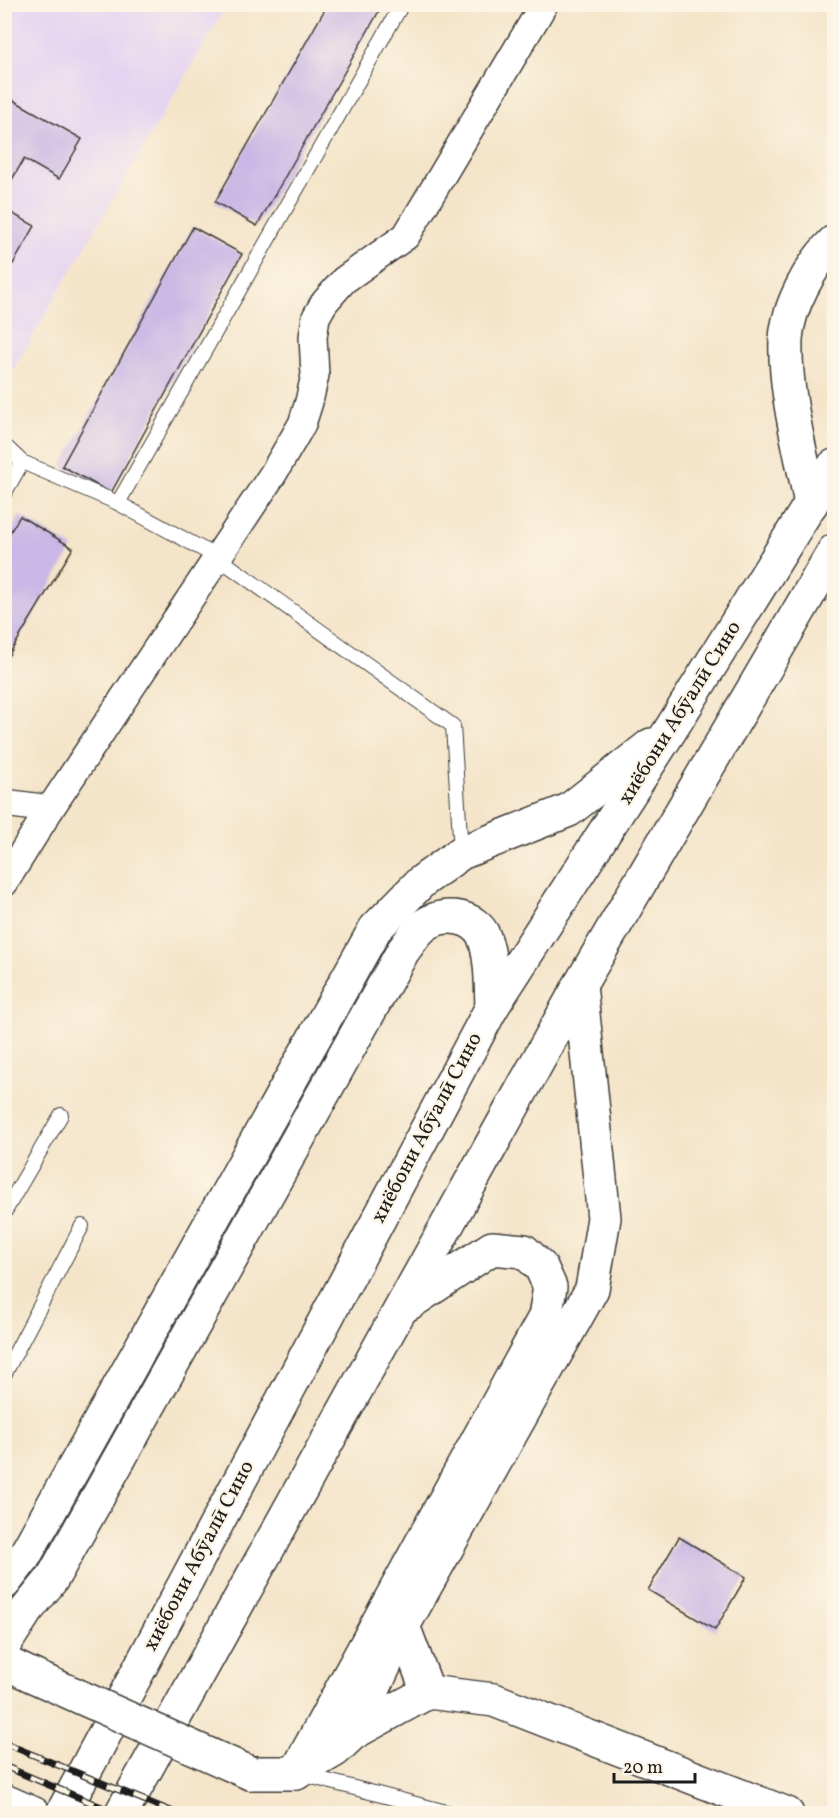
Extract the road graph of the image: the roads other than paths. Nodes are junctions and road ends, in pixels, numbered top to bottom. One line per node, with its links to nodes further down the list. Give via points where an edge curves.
1 (402, 4): 8 (lane)
2 (544, 4): 11 (street, via 406,236 344,280 324,303 316,317 315,375 302,424)
3 (834, 242): 9 (main road, via 798,293 786,338 791,395)
4 (4, 445): 5 (lane)
5 (22, 462): 7 (lane); 8 (lane)
6 (834, 466): 9 (main road, хиёбони Абӯалӣ Сино)
7 (4, 494)
8 (118, 503): 11 (lane)
9 (811, 504): 12 (main road, хиёбони Абӯалӣ Сино)
10 (834, 551): 17 (main road)
11 (217, 557): 14 (street); 15 (lane, via 453,726)
12 (671, 729): 15 (main road, via 569,810); 18 (main road, хиёбони Абӯалӣ Сино)
13 (4, 803): 14 (street)
14 (50, 809): 16 (street)
15 (461, 853): 24 (main road, via 421,882 375,929 24,1557)
16 (4, 883)
17 (580, 985): 22 (main road); 25 (main road, via 604,1218 592,1288)
18 (492, 1007): 26 (main road, via 484,935 469,920 450,916 427,923 403,951 52,1579); 33 (main road, хиёбони Абӯалӣ Сино)
19 (61, 1115): 20 (lane)
20 (4, 1213)
21 (82, 1227): 23 (lane)
22 (399, 1311): 30 (main road, via 492,1248 524,1251 542,1267 550,1287 545,1317); 34 (main road)
23 (4, 1375)
24 (4, 1583)
25 (403, 1626): 28 (main road); 29 (main road)
26 (4, 1645)
27 (18, 1668): 30 (main road, bridge, via 250,1773)
28 (429, 1692): 29 (main road); 36 (main road, via 494,1700)
29 (353, 1733): 30 (main road, via 335,1750)
30 (296, 1773): 35 (lane)
31 (4, 1801): 32 (main road)
32 (34, 1814)
33 (62, 1814)
34 (121, 1814)
35 (454, 1814)
36 (787, 1814)

